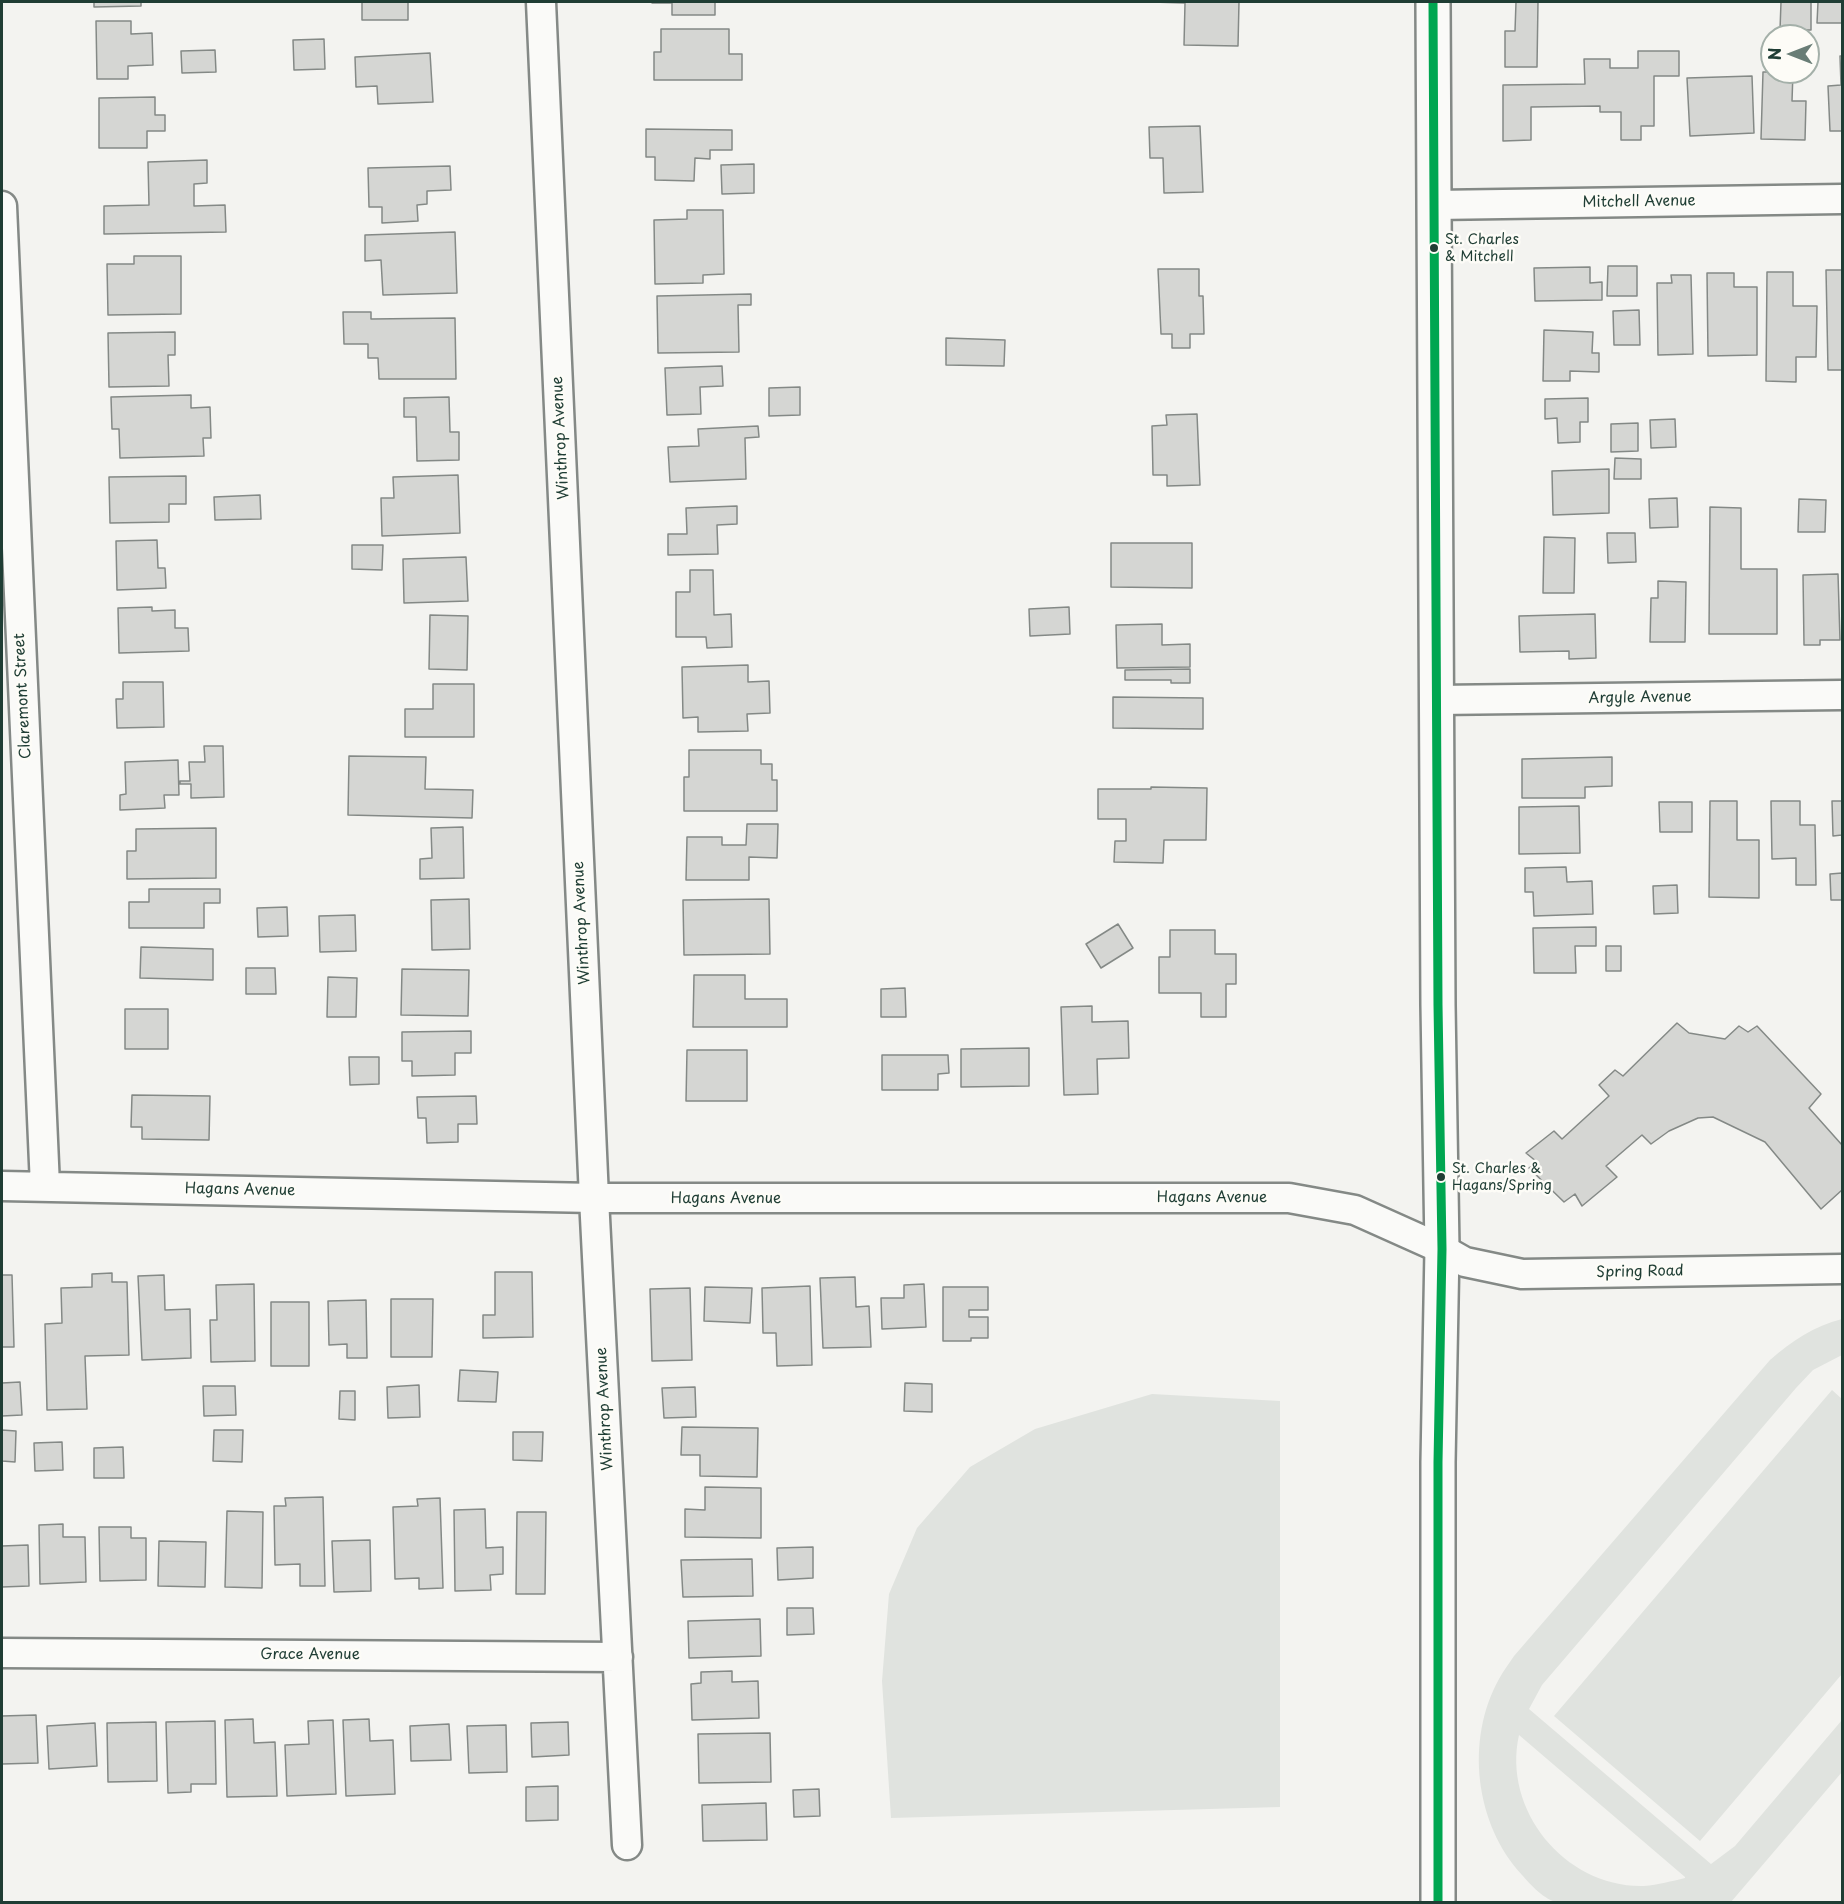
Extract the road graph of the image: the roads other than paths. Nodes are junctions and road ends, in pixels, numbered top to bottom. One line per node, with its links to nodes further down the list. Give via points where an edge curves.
1 (541, 2): 10 (street, Winthrop Avenue)
2 (1433, 2): 4 (main road)
3 (1842, 200): 4 (street, Mitchell Avenue)
4 (1435, 205): 7 (main road)
5 (2, 206): 9 (street, Claremont Street)
6 (1842, 695): 7 (street, Argyle Avenue)
7 (1437, 700): 11 (main road)
8 (2, 1186): 9 (street, Hagans Avenue)
9 (45, 1186): 10 (street, Hagans Avenue)
10 (594, 1198): 11 (street, Hagans Avenue, via 1289,1198 1355,1210); 14 (street, Winthrop Avenue)
11 (1442, 1248): 12 (street, Spring Road, via 1465,1262 1522,1274); 16 (main road)
12 (1842, 1269)
13 (2, 1653): 14 (street, Grace Avenue)
14 (618, 1657): 15 (street, Winthrop Avenue)
15 (627, 1845)
16 (1438, 1902)

